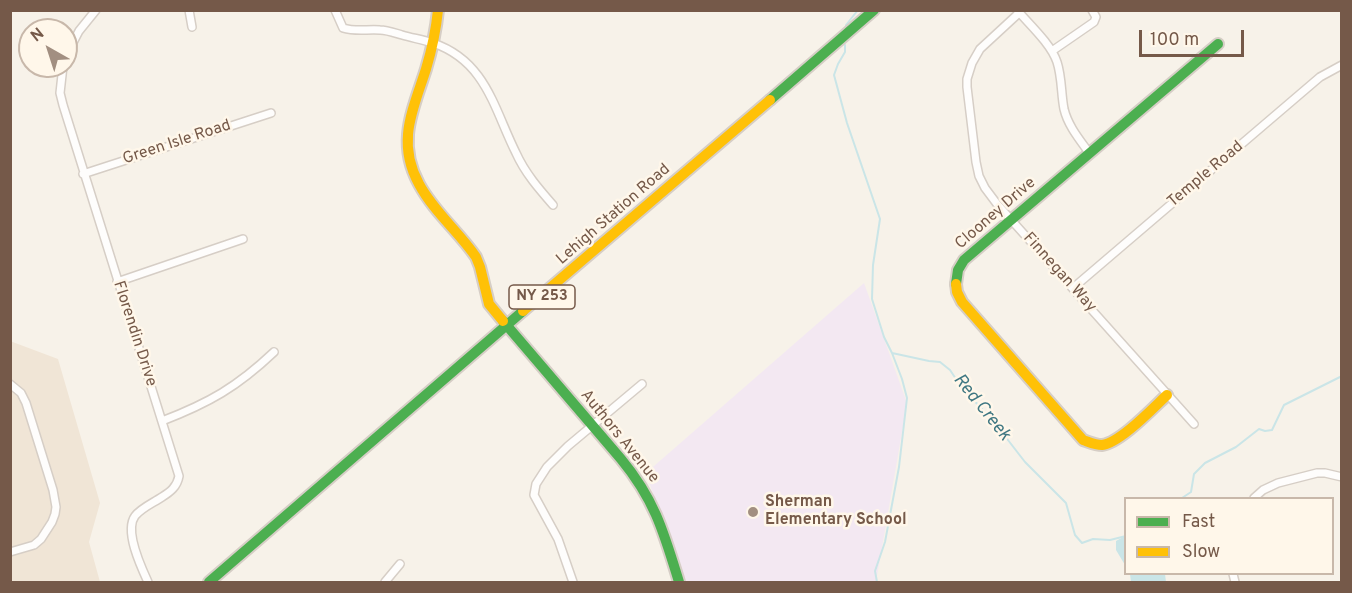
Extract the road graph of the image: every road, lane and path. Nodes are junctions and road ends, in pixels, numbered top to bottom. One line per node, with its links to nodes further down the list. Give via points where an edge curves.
1 (96, 10): 9 (street)
2 (189, 10): 8 (street)
3 (335, 10): 10 (street, via 343,28 381,30)
4 (438, 10): 10 (street, Authors Avenue)
5 (874, 10): 23 (street, Lehigh Station Road / NY 253)
6 (1092, 10): 12 (street, via 1094,22)
7 (1018, 12): 12 (street); 19 (street, Finnegan Way, via 980,49 967,79 979,176)
8 (192, 27)
9 (78, 33)
10 (433, 43): 18 (street, via 457,54 475,70 522,165); 23 (street, Authors Avenue, via 410,121 410,163 423,192 477,259 489,304)
11 (1218, 44): 16 (street, Clooney Drive)
12 (1052, 51): 16 (street, via 1058,63 1064,110)
13 (1341, 65): 22 (street, Temple Road, via 1320,77)
14 (62, 78): 17 (street, Florendin Drive, via 60,93)
15 (271, 113): 17 (street, Green Isle Road)
16 (1090, 154): 19 (street, Clooney Drive)
17 (83, 174): 21 (street, Florendin Drive)
18 (553, 205)
19 (1011, 219): 22 (street, Finnegan Way); 27 (street, Clooney Drive, via 961,264 956,274 956,291 1079,436 1093,444 1110,443)
20 (243, 239): 21 (street)
21 (117, 282): 28 (street, Florendin Drive)
22 (1073, 288): 27 (street, Finnegan Way)
23 (508, 326): 30 (street, Authors Avenue); 36 (street, Lehigh Station Road / NY 253)
24 (273, 352): 28 (street, via 221,394)
25 (10, 384): 33 (street, via 26,403 56,507 41,539)
26 (642, 384): 30 (street)
27 (1167, 395): 29 (street, Finnegan Way)
28 (162, 421): 35 (street, Florendin Drive, via 178,469 178,481 138,513 131,529)
29 (1194, 424)
30 (593, 425): 38 (street, via 547,467 534,490); 39 (street, Authors Avenue, via 635,476 653,506)
31 (1341, 477): 32 (street, via 1325,472 1288,480 1270,485)
32 (1255, 497)
33 (10, 552)
34 (400, 564): 37 (street)
35 (148, 582)
36 (209, 582)
37 (385, 582)
38 (573, 582)
39 (679, 582)

